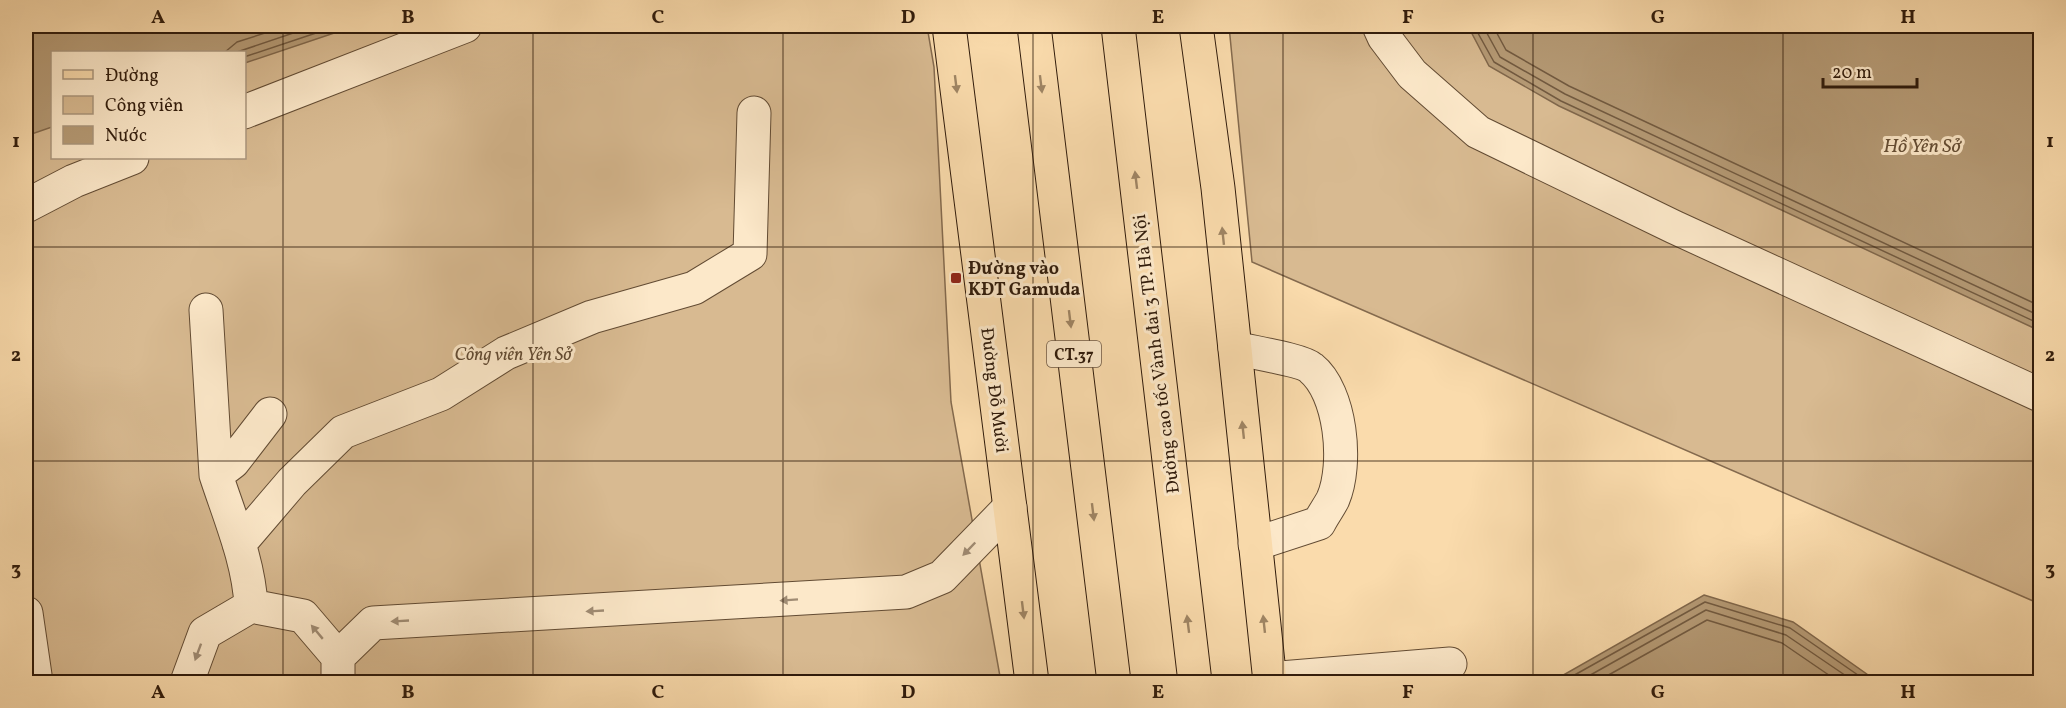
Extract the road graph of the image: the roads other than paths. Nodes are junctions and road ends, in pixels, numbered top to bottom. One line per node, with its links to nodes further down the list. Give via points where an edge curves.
1 (465, 26): 7 (street)
2 (949, 26): 16 (main road, Đường Đỗ Mười, one-way to 16)
3 (1034, 26): 27 (main road, CT.37, one-way to 27)
4 (1118, 26): 28 (main road, Đường cao tốc Vành đai 3 TP. Hà Nội, one-way to 4)
5 (1196, 26): 12 (main road, one-way to 5)
6 (1379, 26): 13 (street, via 1412,74 1478,132)
7 (246, 111)
8 (754, 112): 17 (street, via 750,254 694,288 592,317 506,353 441,394 343,432 292,482)
9 (129, 159): 10 (street)
10 (26, 206)
11 (206, 310): 15 (street)
12 (1235, 348): 18 (main road, one-way to 12); 18 (street, via 1309,366 1324,382 1337,411 1340,464 1334,497 1319,523)
13 (2040, 395)
14 (270, 414): 15 (street, via 233,462)
15 (216, 476): 17 (street)
16 (1010, 507): 22 (street, one-way to 22, via 942,577 906,592 374,623); 26 (main road, Đường Đỗ Mười, one-way to 26)
17 (239, 544): 19 (street)
18 (1255, 544): 23 (main road, one-way to 18)
19 (251, 606): 22 (street, one-way to 19, via 303,616); 25 (street, one-way to 25, via 205,633)
20 (26, 613): 24 (street)
21 (1450, 664): 23 (street)
22 (338, 670)
23 (1269, 681)
24 (36, 682)
25 (187, 682)
26 (1032, 682)
27 (1114, 682)
28 (1195, 682)

